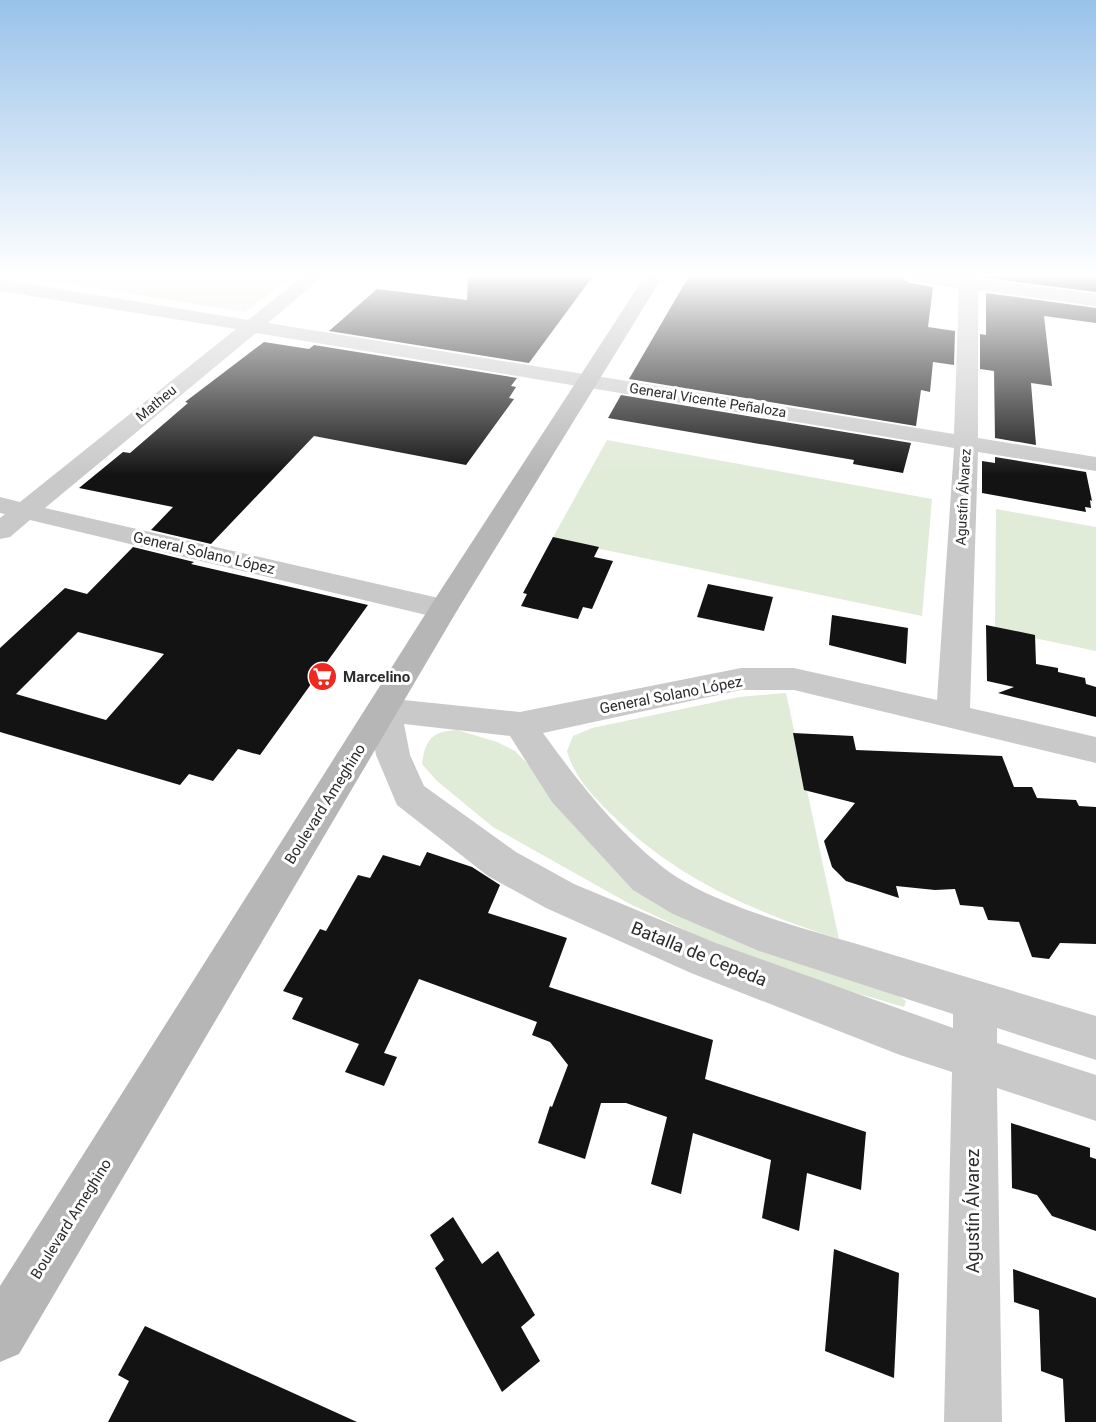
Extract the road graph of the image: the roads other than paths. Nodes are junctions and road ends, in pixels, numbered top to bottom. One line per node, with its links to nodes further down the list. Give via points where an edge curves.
1 (228, 342): 8 (street, Matheu)
2 (347, 342): 5 (street, General Vicente Peñaloza)
3 (612, 342): 5 (main road, Boulevard Ameghino)
4 (968, 342): 6 (street, Agustín Álvarez)
5 (588, 380): 6 (street, General Vicente Peñaloza); 10 (main road, Boulevard Ameghino)
6 (966, 443): 7 (street, General Vicente Peñaloza); 12 (street, Agustín Álvarez)
7 (1096, 464)
8 (13, 508): 9 (street, Matheu); 10 (street, General Solano López)
9 (0, 531)
10 (443, 609): 11 (main road, Boulevard Ameghino)
11 (384, 710): 13 (street, General Solano López); 17 (street, Batalla de Cepeda, via 393,755 410,795 502,864 560,896 706,958); 19 (main road, Boulevard Ameghino)
12 (952, 717): 13 (street, General Solano López, via 794,679 741,679); 14 (street, General Solano López)
13 (520, 725): 15 (street, via 565,792 657,884 687,902 773,938)
14 (1096, 750)
15 (975, 1001): 16 (street); 17 (street, Agustín Álvarez)
16 (1096, 1038)
17 (973, 1059): 18 (street, Batalla de Cepeda); 20 (street, Agustín Álvarez)
18 (1096, 1098)
19 (0, 1335)
20 (973, 1422)

